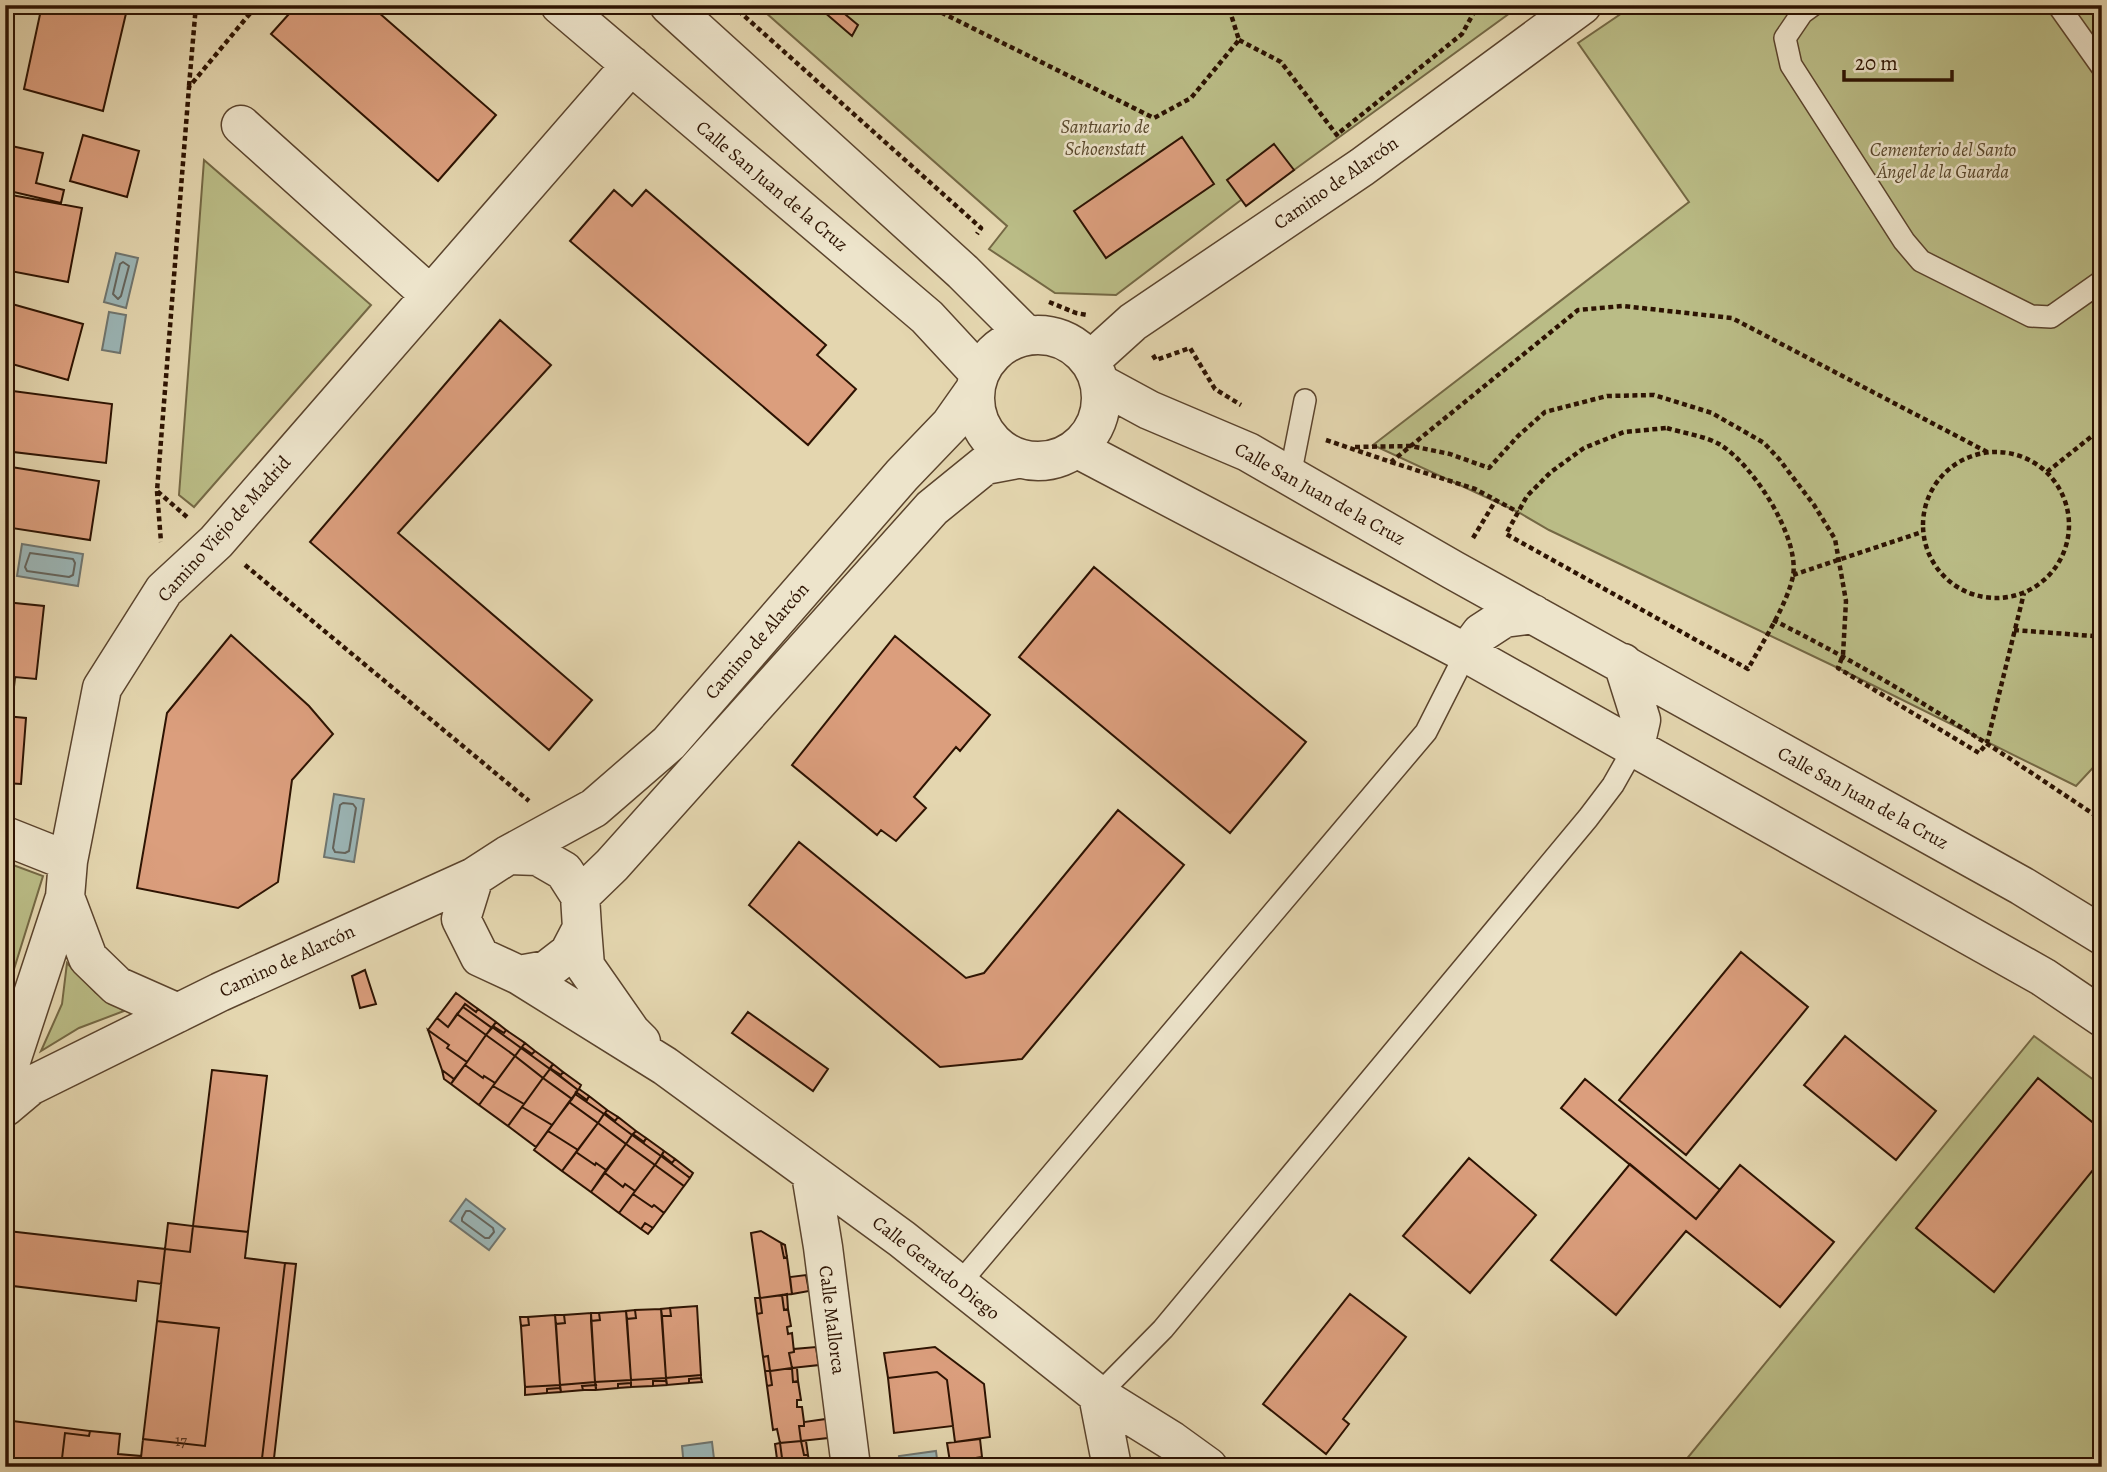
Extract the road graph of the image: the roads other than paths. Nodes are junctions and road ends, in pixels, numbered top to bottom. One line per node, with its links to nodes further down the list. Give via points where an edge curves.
1 (560, 5): 6 (street, Calle San Juan de la Cruz)
2 (669, 5): 11 (street)
3 (1582, 5): 12 (street, Camino de Alarcón, via 1362,167 1133,322)
4 (1813, 5): 9 (lane, via 1785,38 1791,65 1921,261 2031,316 2051,317)
5 (2059, 5): 7 (lane)
6 (631, 65): 10 (street, Camino Viejo de Madrid); 13 (street, Calle San Juan de la Cruz, via 927,317)
7 (2102, 67)
8 (241, 125): 10 (street)
9 (2102, 281)
10 (429, 295): 25 (street, Camino Viejo de Madrid, via 216,542 164,590 102,688)
11 (1025, 334): 12 (street, via 1062,337); 13 (street, via 997,348)
12 (1096, 372): 15 (street, via 1100,420); 17 (street, Calle San Juan de la Cruz, via 1149,410 1248,452)
13 (976, 382): 16 (street, via 984,433); 23 (street, Camino de Alarcón, via 950,425 669,743 594,808)
14 (1305, 400): 17 (lane)
15 (1077, 449): 16 (street, via 1049,462); 19 (street)
16 (1017, 459): 26 (street, via 985,465 932,508 612,865)
17 (1290, 476): 18 (street, Calle San Juan de la Cruz)
18 (1533, 614): 19 (street, via 1504,618 1481,633); 20 (street, Calle San Juan de la Cruz)
19 (1466, 653): 21 (street); 35 (lane, via 1426,732)
20 (1623, 663): 21 (street, via 1641,720); 27 (street, Calle San Juan de la Cruz)
21 (1635, 746): 30 (street, via 2043,977); 36 (lane, via 1614,785 1588,818 1163,1329)
22 (5, 836): 25 (street)
23 (508, 855): 24 (street); 26 (street, via 538,856 564,871)
24 (474, 877): 28 (street, via 461,919 480,957); 29 (street, Camino de Alarcón)
25 (66, 879): 29 (street, via 89,958 117,986); 32 (street, Camino Viejo de Madrid)
26 (581, 912): 28 (street, via 569,953 547,970); 31 (street, Calle Gerardo Diego, via 585,966 631,1032)
27 (2102, 934)
28 (519, 975): 31 (street, Calle Gerardo Diego)
29 (178, 1013): 33 (street, Camino de Alarcón, via 30,1086)
30 (2102, 1017)
31 (665, 1066): 34 (street, Calle Gerardo Diego)
32 (5, 1079)
33 (5, 1107)
34 (811, 1174): 35 (street, Calle Gerardo Diego); 37 (street, Calle Mallorca)
35 (959, 1284): 36 (street, Calle Gerardo Diego)
36 (1098, 1395): 38 (street); 39 (street, Calle Gerardo Diego)
37 (851, 1467)
38 (1112, 1467)
39 (1208, 1467)

